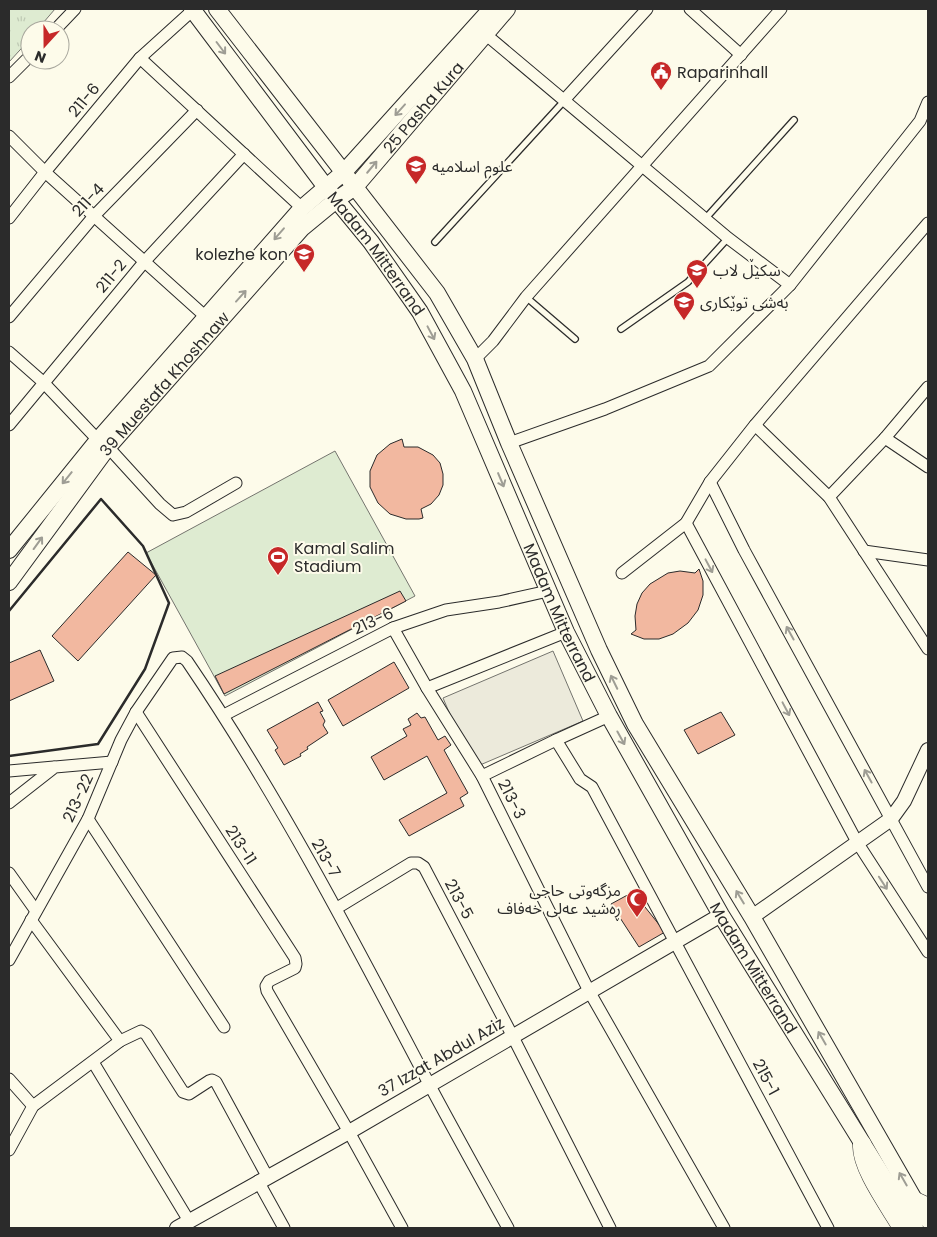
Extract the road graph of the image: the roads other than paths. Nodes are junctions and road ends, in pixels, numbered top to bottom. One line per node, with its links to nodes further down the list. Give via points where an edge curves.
1 (75, 9): 9 (street)
2 (192, 9): 12 (street, 211-6); 25 (main road, Madam Mitterrand, one-way to 25)
3 (217, 9): 24 (main road, Madam Mitterrand)
4 (490, 9): 24 (main road, 25 Pasha Kura, one-way to 24)
5 (506, 9): 10 (main road, 25 Pasha Kura)
6 (647, 9): 15 (street)
7 (690, 9): 11 (street)
8 (781, 9): 11 (street)
9 (65, 20)
10 (484, 33): 15 (street); 26 (main road, 25 Pasha Kura, one-way to 10)
11 (741, 55): 22 (street)
12 (140, 58): 17 (street); 23 (street, 211-6)
13 (20, 66): 14 (street)
14 (9, 77)
15 (565, 99): 22 (street); 34 (lane)
16 (928, 102): 19 (street)
17 (196, 110): 21 (street); 30 (street, 211-4)
18 (794, 120): 31 (lane)
19 (924, 125): 36 (street)
20 (9, 136): 23 (street)
21 (244, 154): 28 (street); 35 (street, 211-2)
22 (644, 166): 31 (street); 37 (street)
23 (45, 172): 29 (street, 211-6); 30 (street)
24 (344, 172): 25 (main road, 25 Pasha Kura); 26 (main road, Madam Mitterrand)
25 (325, 186): 27 (main road, Madam Mitterrand); 28 (main road, 39 Muestafa Khoshnaw)
26 (355, 187): 27 (main road, 25 Pasha Kura); 43 (main road, Madam Mitterrand, via 437,293)
27 (336, 200): 49 (main road, 39 Muestafa Khoshnaw, one-way to 27, via 302,228); 61 (main road, Madam Mitterrand, one-way to 61, via 371,242 420,312 463,391)
28 (302, 208): 39 (main road, 39 Muestafa Khoshnaw, one-way to 39)
29 (10, 212)
30 (94, 216): 35 (street); 38 (street, 211-4)
31 (705, 218): 33 (street)
32 (928, 223): 47 (street)
33 (728, 238): 36 (street); 40 (lane, via 688,282)
34 (434, 242)
35 (145, 261): 39 (street); 44 (street, 211-2)
36 (790, 286): 50 (street, via 709,366)
37 (526, 297): 41 (lane); 43 (street)
38 (9, 317)
39 (206, 317): 49 (main road, 39 Muestafa Khoshnaw)
40 (621, 329)
41 (575, 339)
42 (9, 352): 44 (street)
43 (475, 359): 50 (main road, Madam Mitterrand)
44 (43, 382): 46 (street, 211-2); 49 (street)
45 (928, 387): 48 (street)
46 (9, 425)
47 (755, 425): 52 (street); 54 (street)
48 (885, 438): 51 (street); 54 (street)
49 (103, 444): 53 (street, via 173,514 186,512); 56 (main road, 39 Muestafa Khoshnaw, one-way to 56); 60 (main road, 39 Muestafa Khoshnaw, one-way to 49)
50 (509, 444): 85 (main road, Madam Mitterrand, one-way to 50, via 635,724)
51 (928, 467)
52 (710, 482): 55 (street); 78 (street, one-way to 52)
53 (236, 483)
54 (828, 498): 57 (street)
55 (686, 523): 59 (street); 79 (street, one-way to 79)
56 (9, 550)
57 (864, 551): 58 (street); 64 (street)
58 (928, 560)
59 (622, 573)
60 (9, 582)
61 (548, 591): 62 (street, 213-6, via 446,610); 63 (main road, Madam Mitterrand)
62 (393, 628): 66 (street, 213-3); 68 (street, 213-6)
63 (566, 632): 66 (street); 69 (main road, Madam Mitterrand)
64 (928, 649)
65 (182, 657): 67 (street, 213-22, via 174,658); 68 (street, 213-7)
66 (427, 688): 75 (street, 213-3)
67 (136, 712): 72 (street, 213-22); 97 (street, 213-11, via 295,958 295,968 269,981 267,991)
68 (224, 715): 82 (street, 213-7)
69 (609, 716): 70 (street); 83 (main road, Madam Mitterrand, one-way to 83)
70 (556, 740): 75 (street); 86 (street, 215-1, via 580,779 592,787)
71 (928, 750): 78 (street, via 904,801)
72 (112, 762): 73 (street); 77 (street, 213-22)
73 (55, 767): 74 (street); 76 (street)
74 (9, 771)
75 (482, 776): 89 (street, 213-3)
76 (9, 803)
77 (88, 819): 84 (street, 213-22); 90 (street)
78 (891, 819): 79 (street); 81 (street)
79 (857, 842): 85 (street); 87 (street, one-way to 87)
80 (9, 873): 84 (street)
81 (928, 888)
82 (337, 908): 91 (street, 213-5, via 411,863 424,867); 95 (street, 213-7)
83 (721, 915): 86 (street, 37 Izzat Abdul Aziz); 98 (main road, Madam Mitterrand)
84 (34, 916): 88 (street, 213-22); 92 (street)
85 (752, 917): 101 (main road, Madam Mitterrand, one-way to 85)
86 (675, 942): 89 (street, 37 Izzat Abdul Aziz); 109 (street, 215-1)
87 (928, 952)
88 (9, 960)
89 (589, 991): 91 (street, 37 Izzat Abdul Aziz); 104 (street, 213-3)
90 (224, 1027)
91 (512, 1035): 95 (street, 37 Izzat Abdul Aziz); 108 (street, 213-5)
92 (120, 1042): 93 (street); 100 (street, via 141,1031 146,1034 183,1092 189,1094 209,1081 216,1082)
93 (93, 1062): 96 (street); 103 (street)
94 (9, 1079): 96 (street)
95 (429, 1084): 97 (street, 37 Izzat Abdul Aziz); 107 (street, 213-7)
96 (33, 1106): 99 (street)
97 (349, 1132): 100 (street, 37 Izzat Abdul Aziz); 106 (street)
98 (862, 1144): 110 (main road, via 866,1167); 111 (main road, Madam Mitterrand)
99 (9, 1150)
100 (263, 1179): 103 (street, 37 Izzat Abdul Aziz); 105 (street)
101 (922, 1204): 102 (main road, Madam Mitterrand)
102 (928, 1220)
103 (183, 1225)
104 (722, 1227)
105 (284, 1228)
106 (402, 1228)
107 (508, 1228)
108 (610, 1228)
109 (828, 1228)
110 (902, 1228)
111 (915, 1228)

